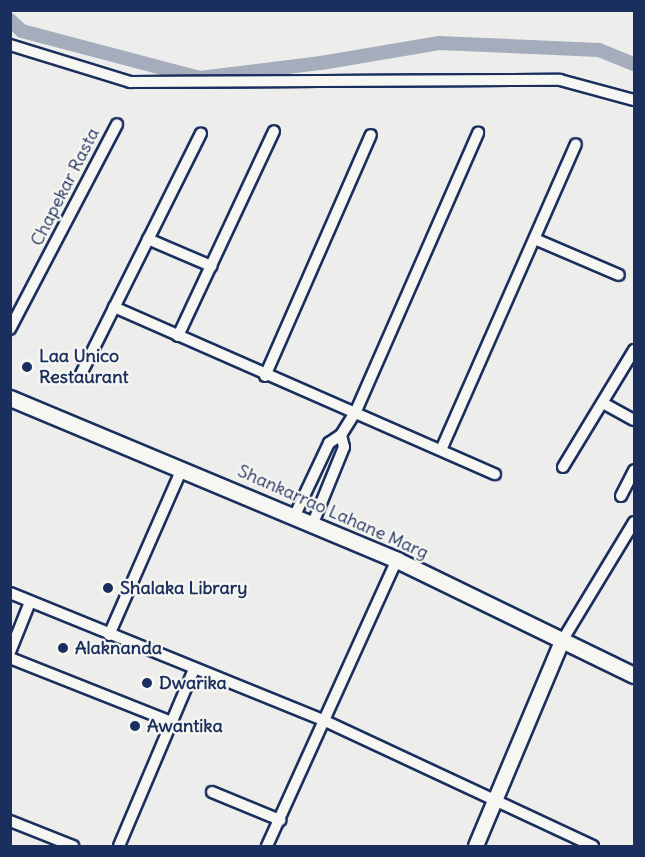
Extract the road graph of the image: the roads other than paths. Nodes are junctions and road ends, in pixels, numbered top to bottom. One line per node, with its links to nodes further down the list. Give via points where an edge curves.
1 (10, 45): 2 (street, via 130,82 560,80)
2 (634, 100)
3 (117, 124): 14 (street, Chapekar Rasta)
4 (274, 131): 11 (street)
5 (477, 132): 21 (street)
6 (201, 133): 9 (street)
7 (371, 135): 17 (street)
8 (576, 144): 10 (street)
9 (148, 239): 11 (street); 13 (street)
10 (535, 239): 12 (street); 24 (street)
11 (211, 266): 15 (street)
12 (619, 275)
13 (114, 307): 15 (street); 18 (street)
14 (10, 329)
15 (178, 336): 17 (street)
16 (634, 350): 20 (street)
17 (265, 375): 21 (street)
18 (80, 376)
19 (10, 398): 26 (main road, Shankarrao Lahane Marg)
20 (603, 403): 22 (street); 25 (street)
21 (356, 411): 23 (street); 24 (street)
22 (634, 420)
23 (341, 435): 30 (street, via 329,443); 32 (street, via 344,447)
24 (441, 450): 28 (street)
25 (563, 467)
26 (182, 469): 30 (main road, Shankarrao Lahane Marg); 36 (street)
27 (634, 470): 29 (street)
28 (495, 474)
29 (621, 496)
30 (295, 515): 32 (main road, Shankarrao Lahane Marg)
31 (634, 522): 37 (street)
32 (313, 523): 33 (main road, Shankarrao Lahane Marg)
33 (397, 560): 37 (main road, Shankarrao Lahane Marg); 42 (street)
34 (10, 593): 35 (street)
35 (30, 602): 36 (street); 38 (street)
36 (109, 635): 40 (street)
37 (562, 641): 41 (main road, Shankarrao Lahane Marg); 45 (street)
38 (10, 652)
39 (10, 658): 43 (street)
40 (194, 669): 42 (street); 43 (street)
41 (634, 675)
42 (323, 720): 45 (street); 46 (street)
43 (172, 722): 50 (street)
44 (212, 792): 46 (street)
45 (495, 801): 52 (street); 53 (street)
46 (280, 820): 51 (street)
47 (10, 821): 48 (street)
48 (49, 842): 49 (street)
49 (74, 846)
50 (118, 846)
51 (267, 846)
52 (476, 846)
53 (593, 846)

